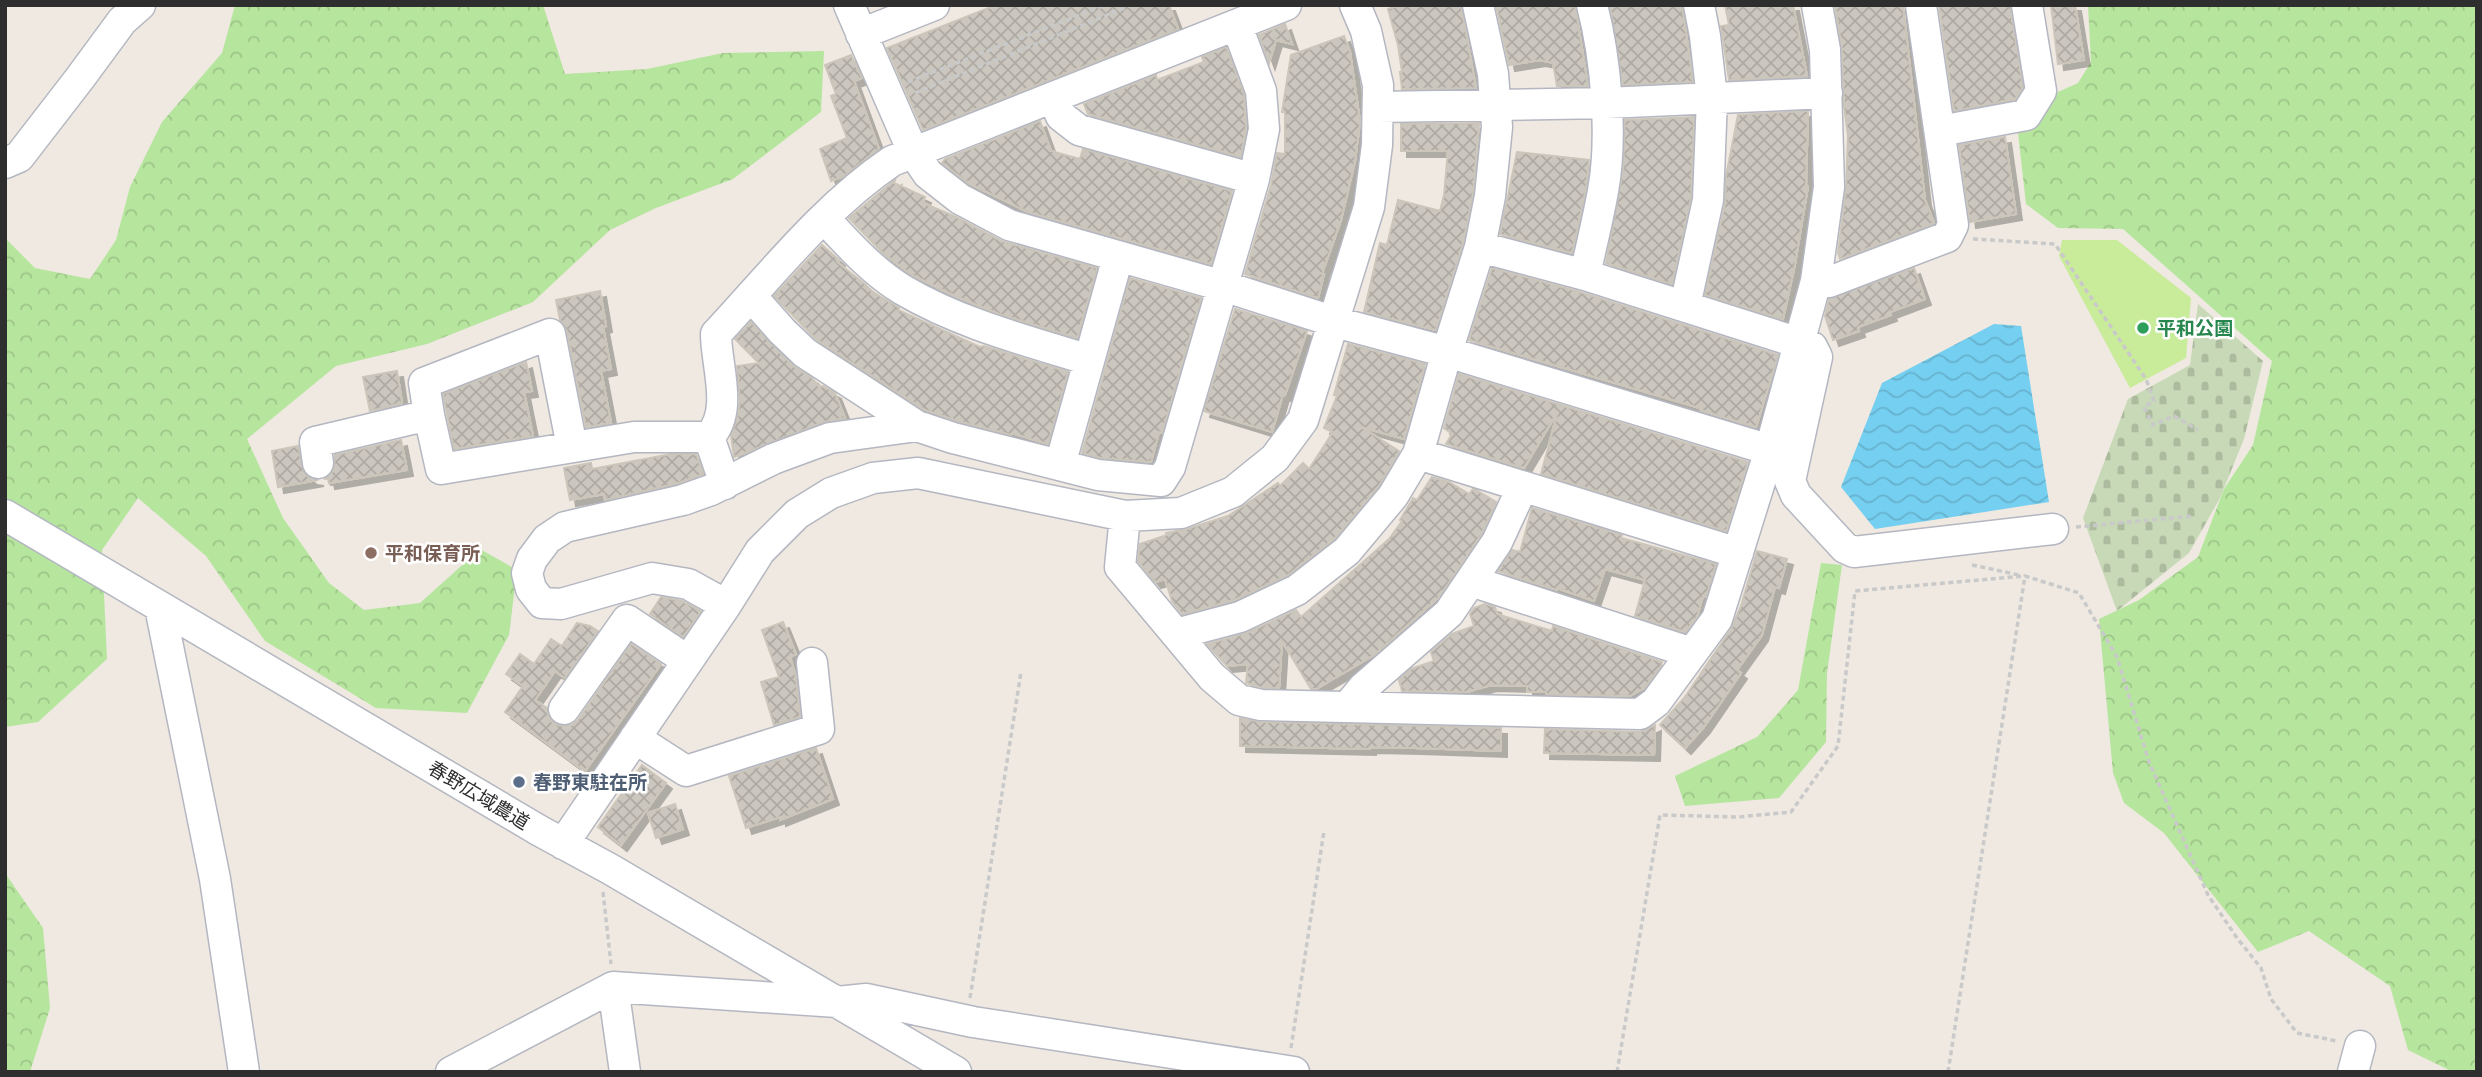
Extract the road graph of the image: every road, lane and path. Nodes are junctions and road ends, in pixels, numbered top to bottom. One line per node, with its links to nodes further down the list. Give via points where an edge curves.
1 (140, 5): 25 (street, via 122,21 19,157)
2 (849, 5): 15 (street)
3 (934, 5): 15 (street)
4 (1105, 5): 17 (path)
5 (1132, 5): 17 (path)
6 (1286, 5): 14 (street)
7 (1355, 5): 22 (street, via 1366,31)
8 (1478, 5): 21 (street)
9 (1592, 5): 20 (street)
10 (1699, 5): 19 (street)
11 (1817, 5): 16 (street)
12 (1921, 5): 23 (street)
13 (2027, 5): 23 (street, via 2041,91 2026,115)
14 (1237, 26): 18 (street); 26 (street, via 1261,91 1264,129)
15 (861, 34): 17 (street)
16 (1827, 93): 19 (street); 32 (street, via 1829,187)
17 (887, 97): 24 (street)
18 (1053, 97): 24 (street); 26 (street, via 1061,117 1079,130)
19 (1712, 98): 20 (street); 35 (street, via 1708,200)
20 (1606, 103): 21 (street); 31 (street, via 1604,189)
21 (1496, 105): 22 (street); 29 (street, via 1490,196)
22 (1378, 107): 36 (street, via 1369,207)
23 (1940, 131): 28 (street, via 1953,225)
24 (912, 152): 27 (street, via 865,179); 30 (street, via 928,174 960,199 1009,225)
25 (5, 163)
26 (1254, 180): 33 (street)
27 (824, 218): 34 (street); 39 (street, via 855,252 901,289 966,322)
28 (1947, 237): 32 (street, via 1829,282); 42 (path, via 2055,244 2146,379 2154,401 2144,407 2153,425 2174,416)
29 (1480, 247): 31 (street); 38 (street)
30 (1118, 257): 33 (street); 39 (street)
31 (1585, 275): 35 (street)
32 (1816, 281): 37 (street)
33 (1223, 286): 36 (street); 48 (street, via 1170,467 1161,481 1098,475)
34 (751, 296): 41 (street, via 805,353); 43 (street, via 716,334 723,401 718,428)
35 (1685, 306): 37 (street)
36 (1335, 322): 38 (street); 52 (street, via 1303,420 1275,458 1233,492 1181,513)
37 (1799, 342): 45 (street); 54 (street, via 1812,346 1817,357 1790,481 1796,495 1845,548 1854,552)
38 (1447, 352): 45 (street); 46 (street)
39 (1089, 360): 48 (street)
40 (429, 415): 44 (street, via 441,469); 44 (street, via 424,383 550,334); 47 (street, via 315,442)
41 (917, 426): 48 (street); 49 (street, via 831,438 773,459)
42 (2199, 430)
43 (709, 437): 44 (street, via 634,437); 49 (street)
44 (572, 447)
45 (1770, 450): 55 (street)
46 (1418, 454): 50 (street); 60 (street, via 1393,496 1347,551 1297,590 1240,617)
47 (318, 463)
48 (1060, 465)
49 (724, 484): 58 (street, via 683,500 565,527 547,538 527,573 531,589 542,603 561,604 652,578 688,584)
50 (1522, 488): 55 (street); 57 (street, via 1497,542)
51 (5, 515): 59 (street, 春野広域農道)
52 (1125, 516): 58 (street, via 918,473 873,478 831,494 797,514 760,551); 60 (street, via 1120,567)
53 (2193, 516): 54 (path)
54 (2053, 529)
55 (1738, 552): 61 (street, via 1717,619)
56 (2025, 576): 74 (path, via 2079,593 2117,657 2149,762 2208,895 2261,968 2271,999 2297,1033); 81 (path, via 1855,591 1838,746 1791,812 1738,817 1660,815); 82 (path)
57 (1471, 581): 61 (street); 65 (street, via 1449,613)
58 (726, 605): 62 (street)
59 (160, 607): 69 (street, 春野広域農道); 77 (street, via 215,879)
60 (1175, 634): 65 (street, via 1239,700 1261,705)
61 (1692, 653): 65 (street, via 1656,702 1640,714)
62 (688, 660): 66 (street, via 626,620); 67 (street)
63 (812, 663): 67 (street, via 819,729 686,771)
64 (1021, 672): 73 (path)
65 (1348, 706)
66 (564, 709)
67 (635, 738): 69 (street)
68 (1324, 831): 76 (path)
69 (563, 844): 70 (street, 春野広域農道)
70 (610, 869): 71 (path, via 601,881); 72 (street, 春野広域農道)
71 (613, 987): 72 (street); 78 (street); 79 (street)
72 (837, 1002): 73 (street, via 866,999); 80 (street, 春野広域農道)
73 (966, 1020): 75 (street)
74 (2356, 1059)
75 (1174, 1063): 76 (street)
76 (1291, 1071)
77 (243, 1072)
78 (451, 1072)
79 (625, 1072)
80 (956, 1072)
81 (1618, 1072)
82 (1948, 1072)

